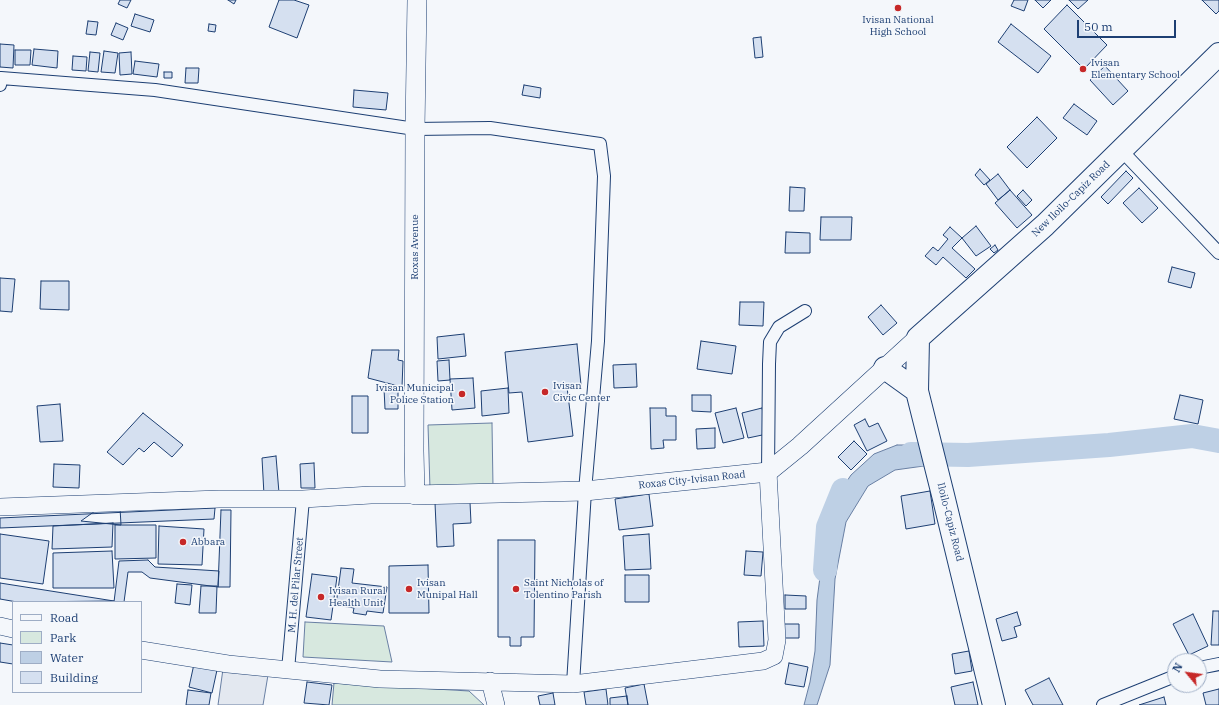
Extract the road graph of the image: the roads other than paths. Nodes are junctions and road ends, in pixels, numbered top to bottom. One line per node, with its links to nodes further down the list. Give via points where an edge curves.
1 (417, 0): 4 (main road, Roxas Avenue)
2 (1219, 54): 5 (highway, New Iloilo-Capiz Road)
3 (0, 85): 4 (street, via 1,78 155,90)
4 (415, 130): 12 (street, via 490,128 600,144 604,176 598,341); 13 (main road, Roxas Avenue)
5 (1121, 150): 6 (street); 8 (highway, New Iloilo-Capiz Road, via 1045,225)
6 (1219, 253)
7 (805, 311): 11 (street, via 779,327 770,342)
8 (918, 338): 9 (main road); 10 (highway, Iloilo-Capiz Road)
9 (885, 368): 10 (highway); 11 (main road)
10 (917, 391): 27 (highway, Iloilo-Capiz Road)
11 (768, 472): 12 (main road, Roxas City-Ivisan Road); 24 (street, via 776,640 774,656 763,661)
12 (585, 491): 13 (main road, Roxas City-Ivisan Road); 24 (street)
13 (415, 495): 14 (street)
14 (303, 499): 15 (street, via 219,499); 21 (street, M. H. del Pilar Street)
15 (0, 507)
16 (0, 626): 17 (street)
17 (12, 629)
18 (142, 650): 21 (street, via 228,664)
19 (1219, 664): 20 (street)
20 (1207, 666)
21 (288, 670): 23 (street, via 380,679)
22 (1167, 679): 25 (street)
23 (490, 681): 24 (street); 26 (street)
24 (573, 684)
25 (1108, 704)
26 (496, 705)
27 (994, 705)

